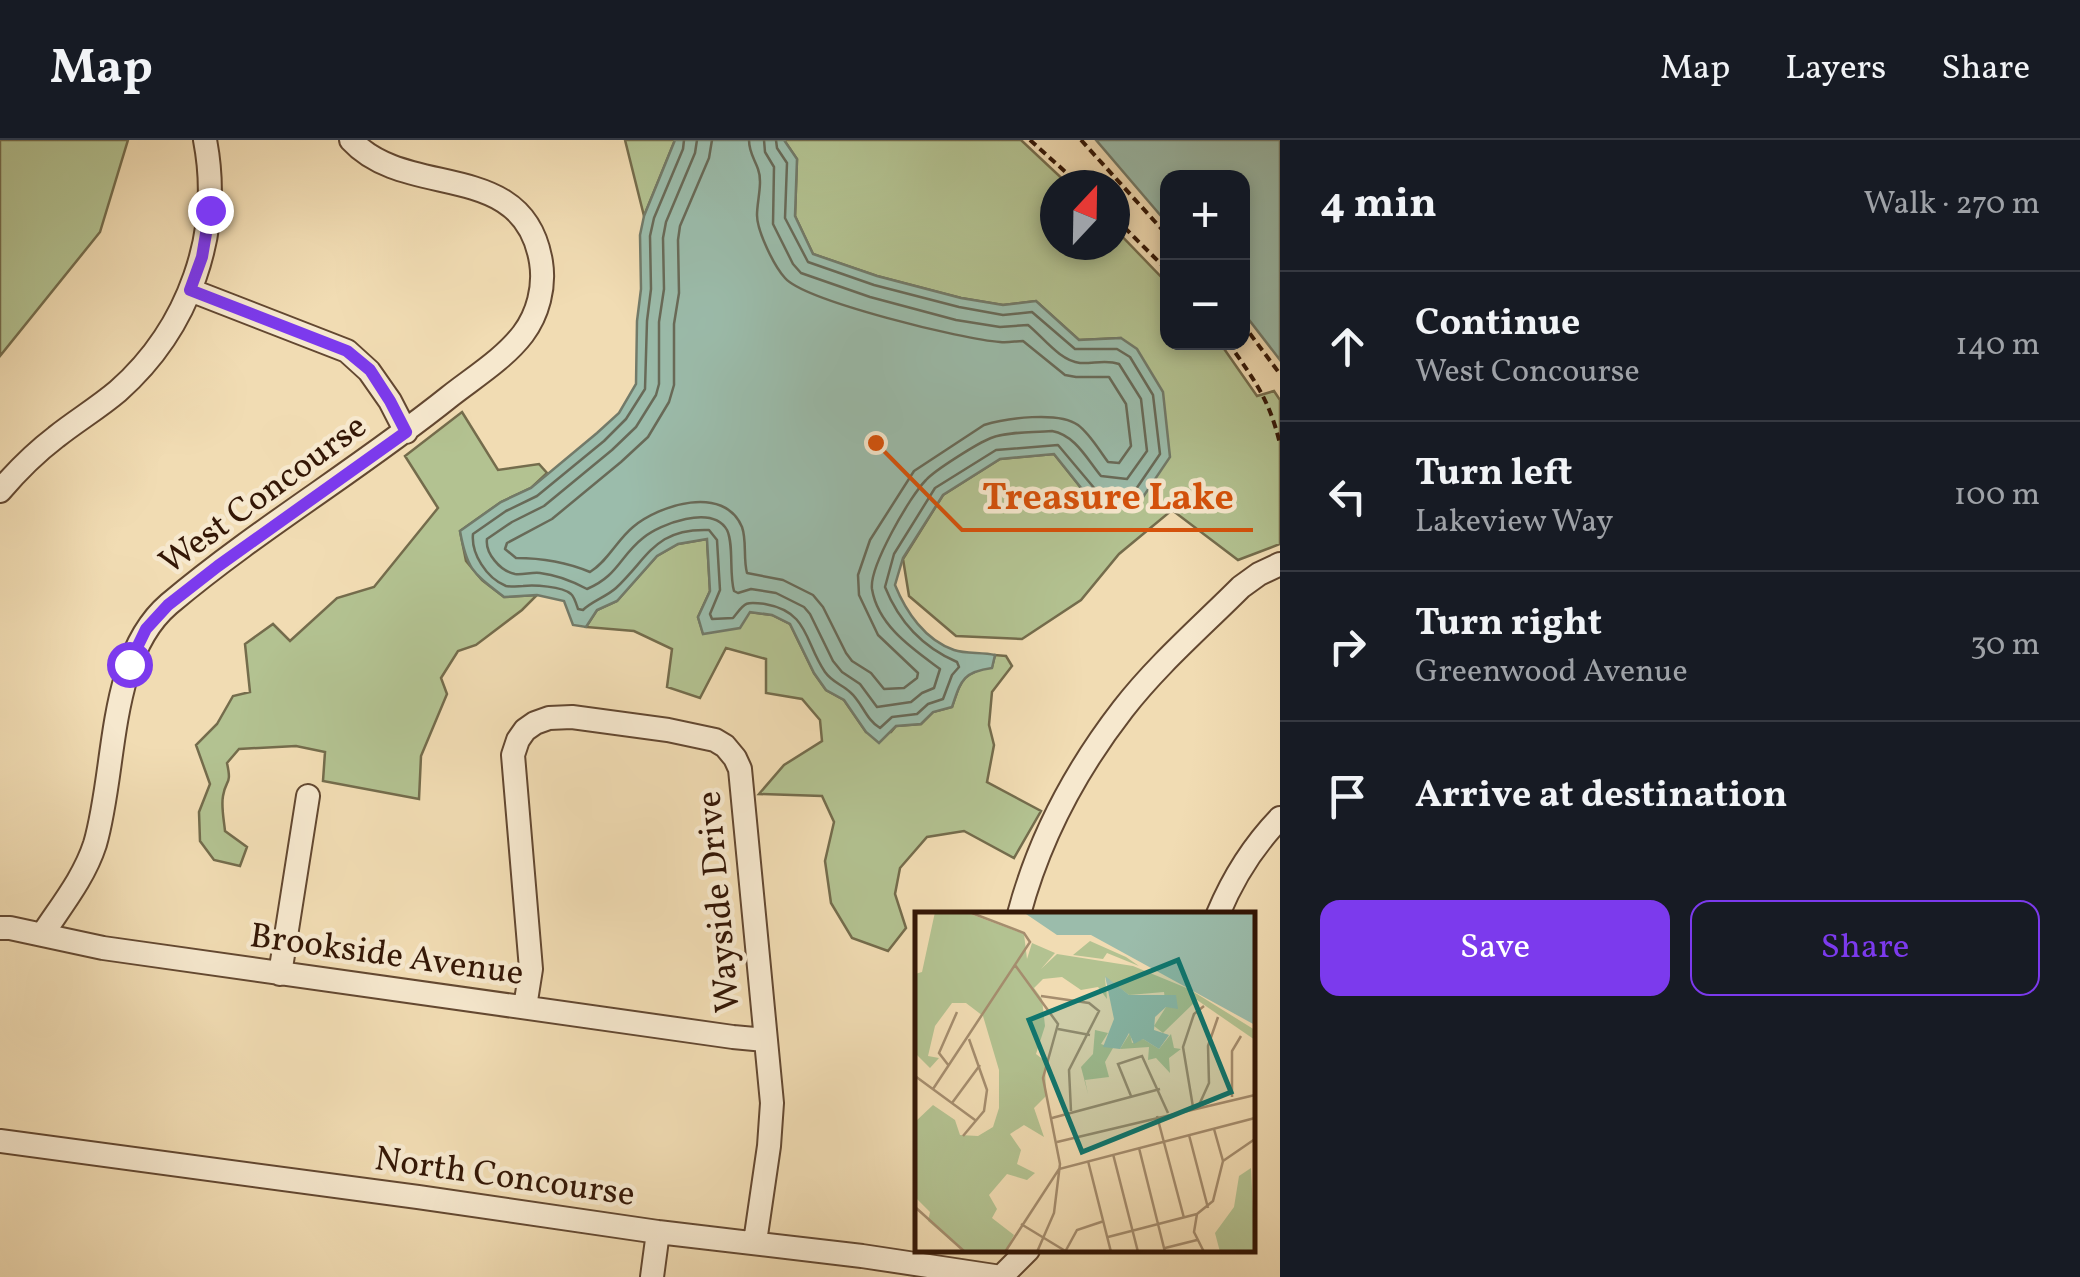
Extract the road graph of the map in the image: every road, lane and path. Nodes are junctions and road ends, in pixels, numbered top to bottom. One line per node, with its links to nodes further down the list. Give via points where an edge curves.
1 (205, 140): 9 (street, via 210,210)
2 (350, 140): 13 (street, West Concourse, via 403,171 499,198 525,222 542,264 539,302 523,334)
3 (1030, 140): 5 (path)
4 (1081, 140): 6 (path)
5 (1063, 170)
6 (1160, 227)
7 (1130, 233): 8 (path)
8 (1160, 263)
9 (190, 290): 13 (street, via 347,351 370,370); 15 (street, via 146,363)
10 (1250, 335): 12 (path)
11 (1234, 350): 14 (path, via 1271,408)
12 (1280, 374)
13 (406, 432): 22 (street, West Concourse, via 218,566 146,629 125,679 94,846)
14 (1280, 444)
15 (0, 490)
16 (1280, 564): 19 (street, via 1240,587 1124,708 1061,804)
17 (308, 796): 23 (street)
18 (1280, 818): 20 (street, via 1244,864)
19 (1020, 912)
20 (1219, 912)
21 (0, 928): 22 (street, Brookside Avenue)
22 (42, 935): 23 (street, Brookside Avenue)
23 (280, 974): 24 (street, Brookside Avenue)
24 (526, 1007): 25 (street, Brookside Avenue); 25 (street, Wayside Drive, via 530,969 514,767 518,740 549,718 668,730 715,740 740,769)
25 (765, 1040): 28 (street, Wayside Drive, via 772,1121)
26 (0, 1141): 27 (street, North Concourse)
27 (658, 1232): 28 (street, North Concourse); 31 (street)
28 (755, 1242): 30 (street, North Concourse)
29 (1026, 1252): 32 (street)
30 (956, 1260): 32 (street, North Concourse)
31 (652, 1277)
32 (1001, 1277)

